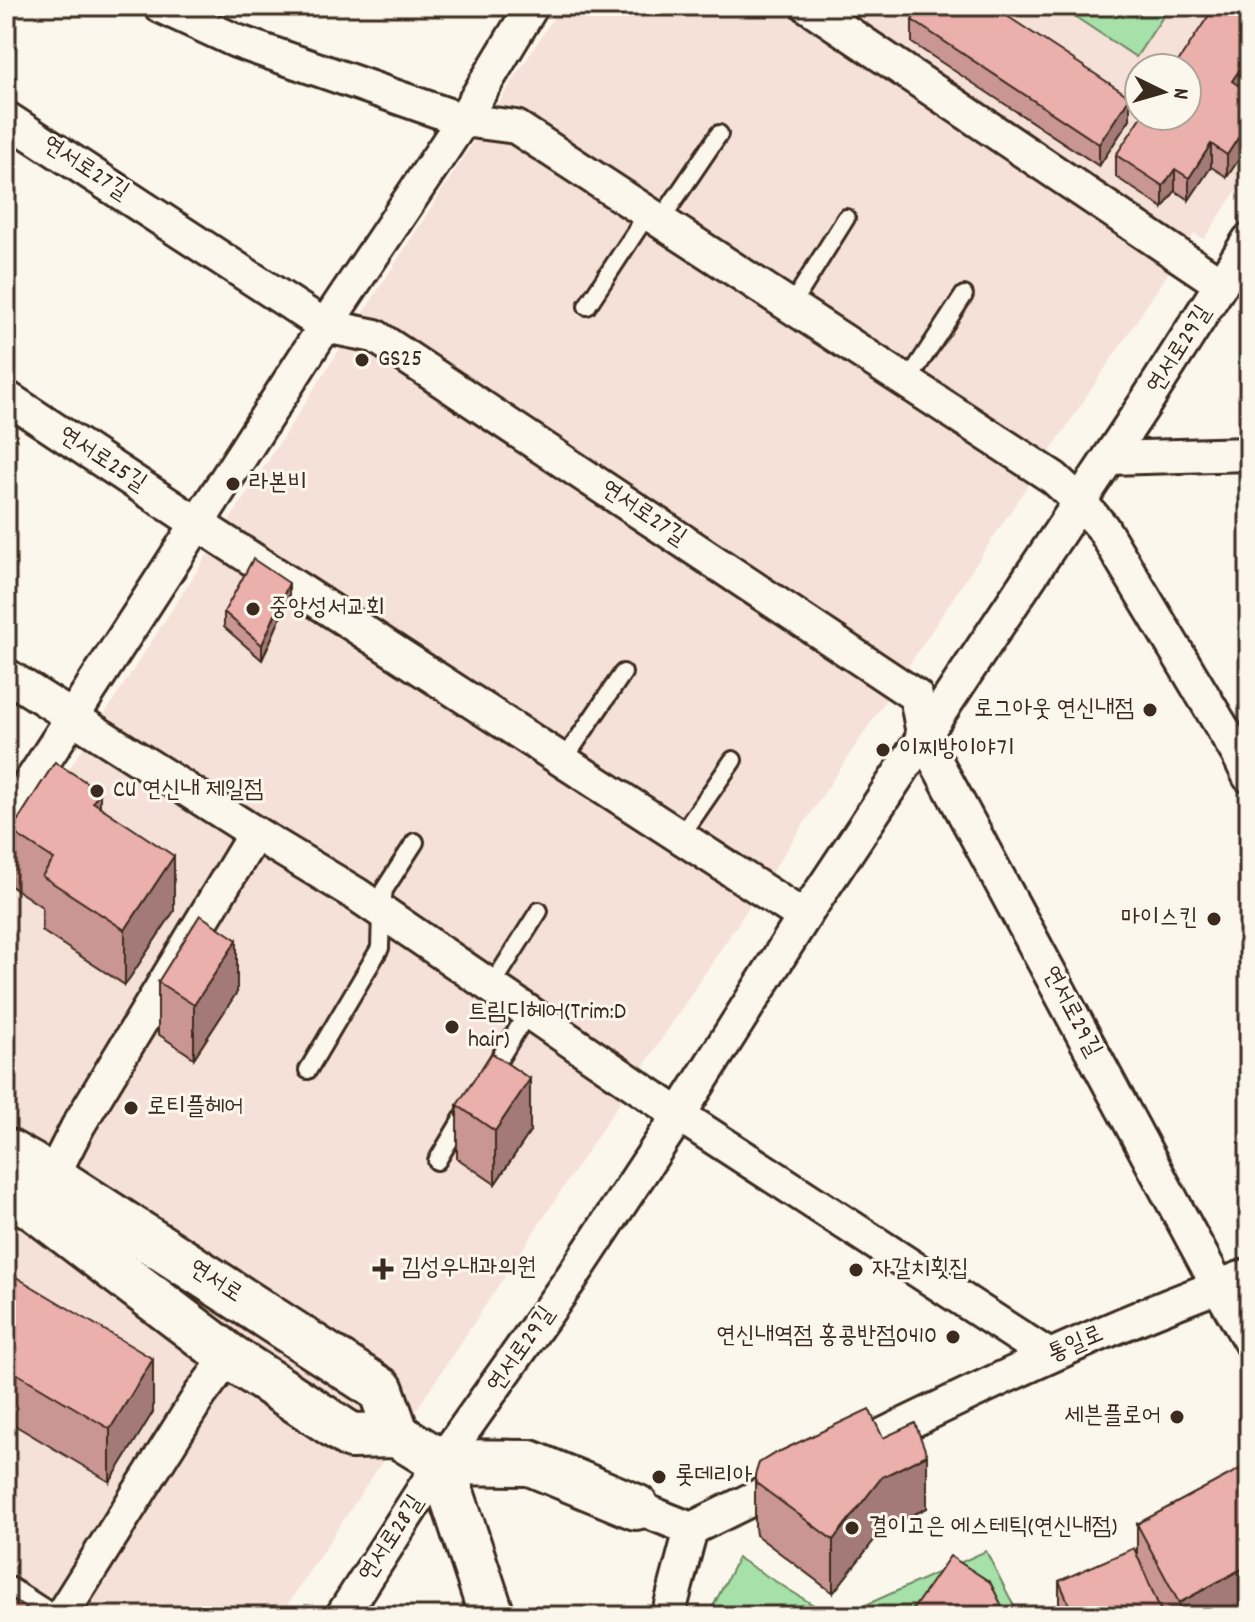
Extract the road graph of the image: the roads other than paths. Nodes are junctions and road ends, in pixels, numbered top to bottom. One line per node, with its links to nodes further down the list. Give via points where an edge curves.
1 (160, 6): 5 (street)
2 (227, 6): 5 (street)
3 (532, 6): 7 (street)
4 (808, 6): 12 (street)
5 (236, 41): 7 (street)
6 (6, 118): 16 (street, 연서로27길)
7 (463, 120): 9 (street, via 516,127); 16 (street)
8 (719, 134): 9 (lane)
9 (654, 217): 14 (lane); 15 (street)
10 (846, 218): 15 (lane)
11 (1249, 240): 12 (street, 연서로29길)
12 (1221, 284): 20 (street, 연서로29길)
13 (964, 295): 17 (lane)
14 (587, 306)
15 (791, 306): 17 (street)
16 (325, 326): 22 (street); 26 (street, 연서로27길, via 375,336 916,696)
17 (907, 382): 21 (street, via 1054,478)
18 (6, 397): 22 (street, 연서로25길)
19 (1249, 454): 20 (street)
20 (1109, 458): 21 (street, 연서로29길)
21 (1080, 502): 26 (street, 연서로29길); 29 (street, via 1102,527)
22 (198, 524): 25 (street); 28 (street)
23 (623, 673): 28 (lane)
24 (6, 675): 25 (street)
25 (72, 717): 30 (street); 31 (street)
26 (924, 739): 36 (street, 연서로29길); 46 (street, 연서로29길)
27 (733, 760): 32 (lane)
28 (563, 761): 32 (street)
29 (1249, 776)
30 (6, 820)
31 (255, 833): 34 (street); 43 (street)
32 (680, 837): 36 (street)
33 (415, 842): 34 (lane, via 384,890)
34 (381, 911): 37 (street); 39 (lane, via 380,948)
35 (539, 911): 37 (lane)
36 (804, 917): 40 (street, 연서로29길)
37 (491, 987): 38 (street)
38 (528, 1012): 40 (street); 42 (lane)
39 (308, 1070)
40 (679, 1115): 49 (street); 51 (street, 연서로29길)
41 (6, 1151): 43 (main road, 연서로)
42 (437, 1161)
43 (52, 1177): 50 (main road, 연서로, via 381,1390)
44 (6, 1192): 48 (main road, 연서로)
45 (1249, 1275): 46 (street, 통일로)
46 (1218, 1286): 47 (street); 49 (street, 통일로)
47 (1249, 1340)
48 (229, 1356): 50 (main road, 연서로, via 351,1436); 57 (street)
49 (1049, 1356): 53 (street, 통일로)
50 (397, 1435): 51 (main road)
51 (441, 1462): 52 (main road, via 530,1463); 55 (main road); 58 (street, 연서로28길)
52 (636, 1507): 53 (street)
53 (691, 1529): 59 (street)
54 (6, 1593): 56 (street)
55 (495, 1610)
56 (42, 1616)
57 (61, 1616)
58 (342, 1616)
59 (668, 1616)

